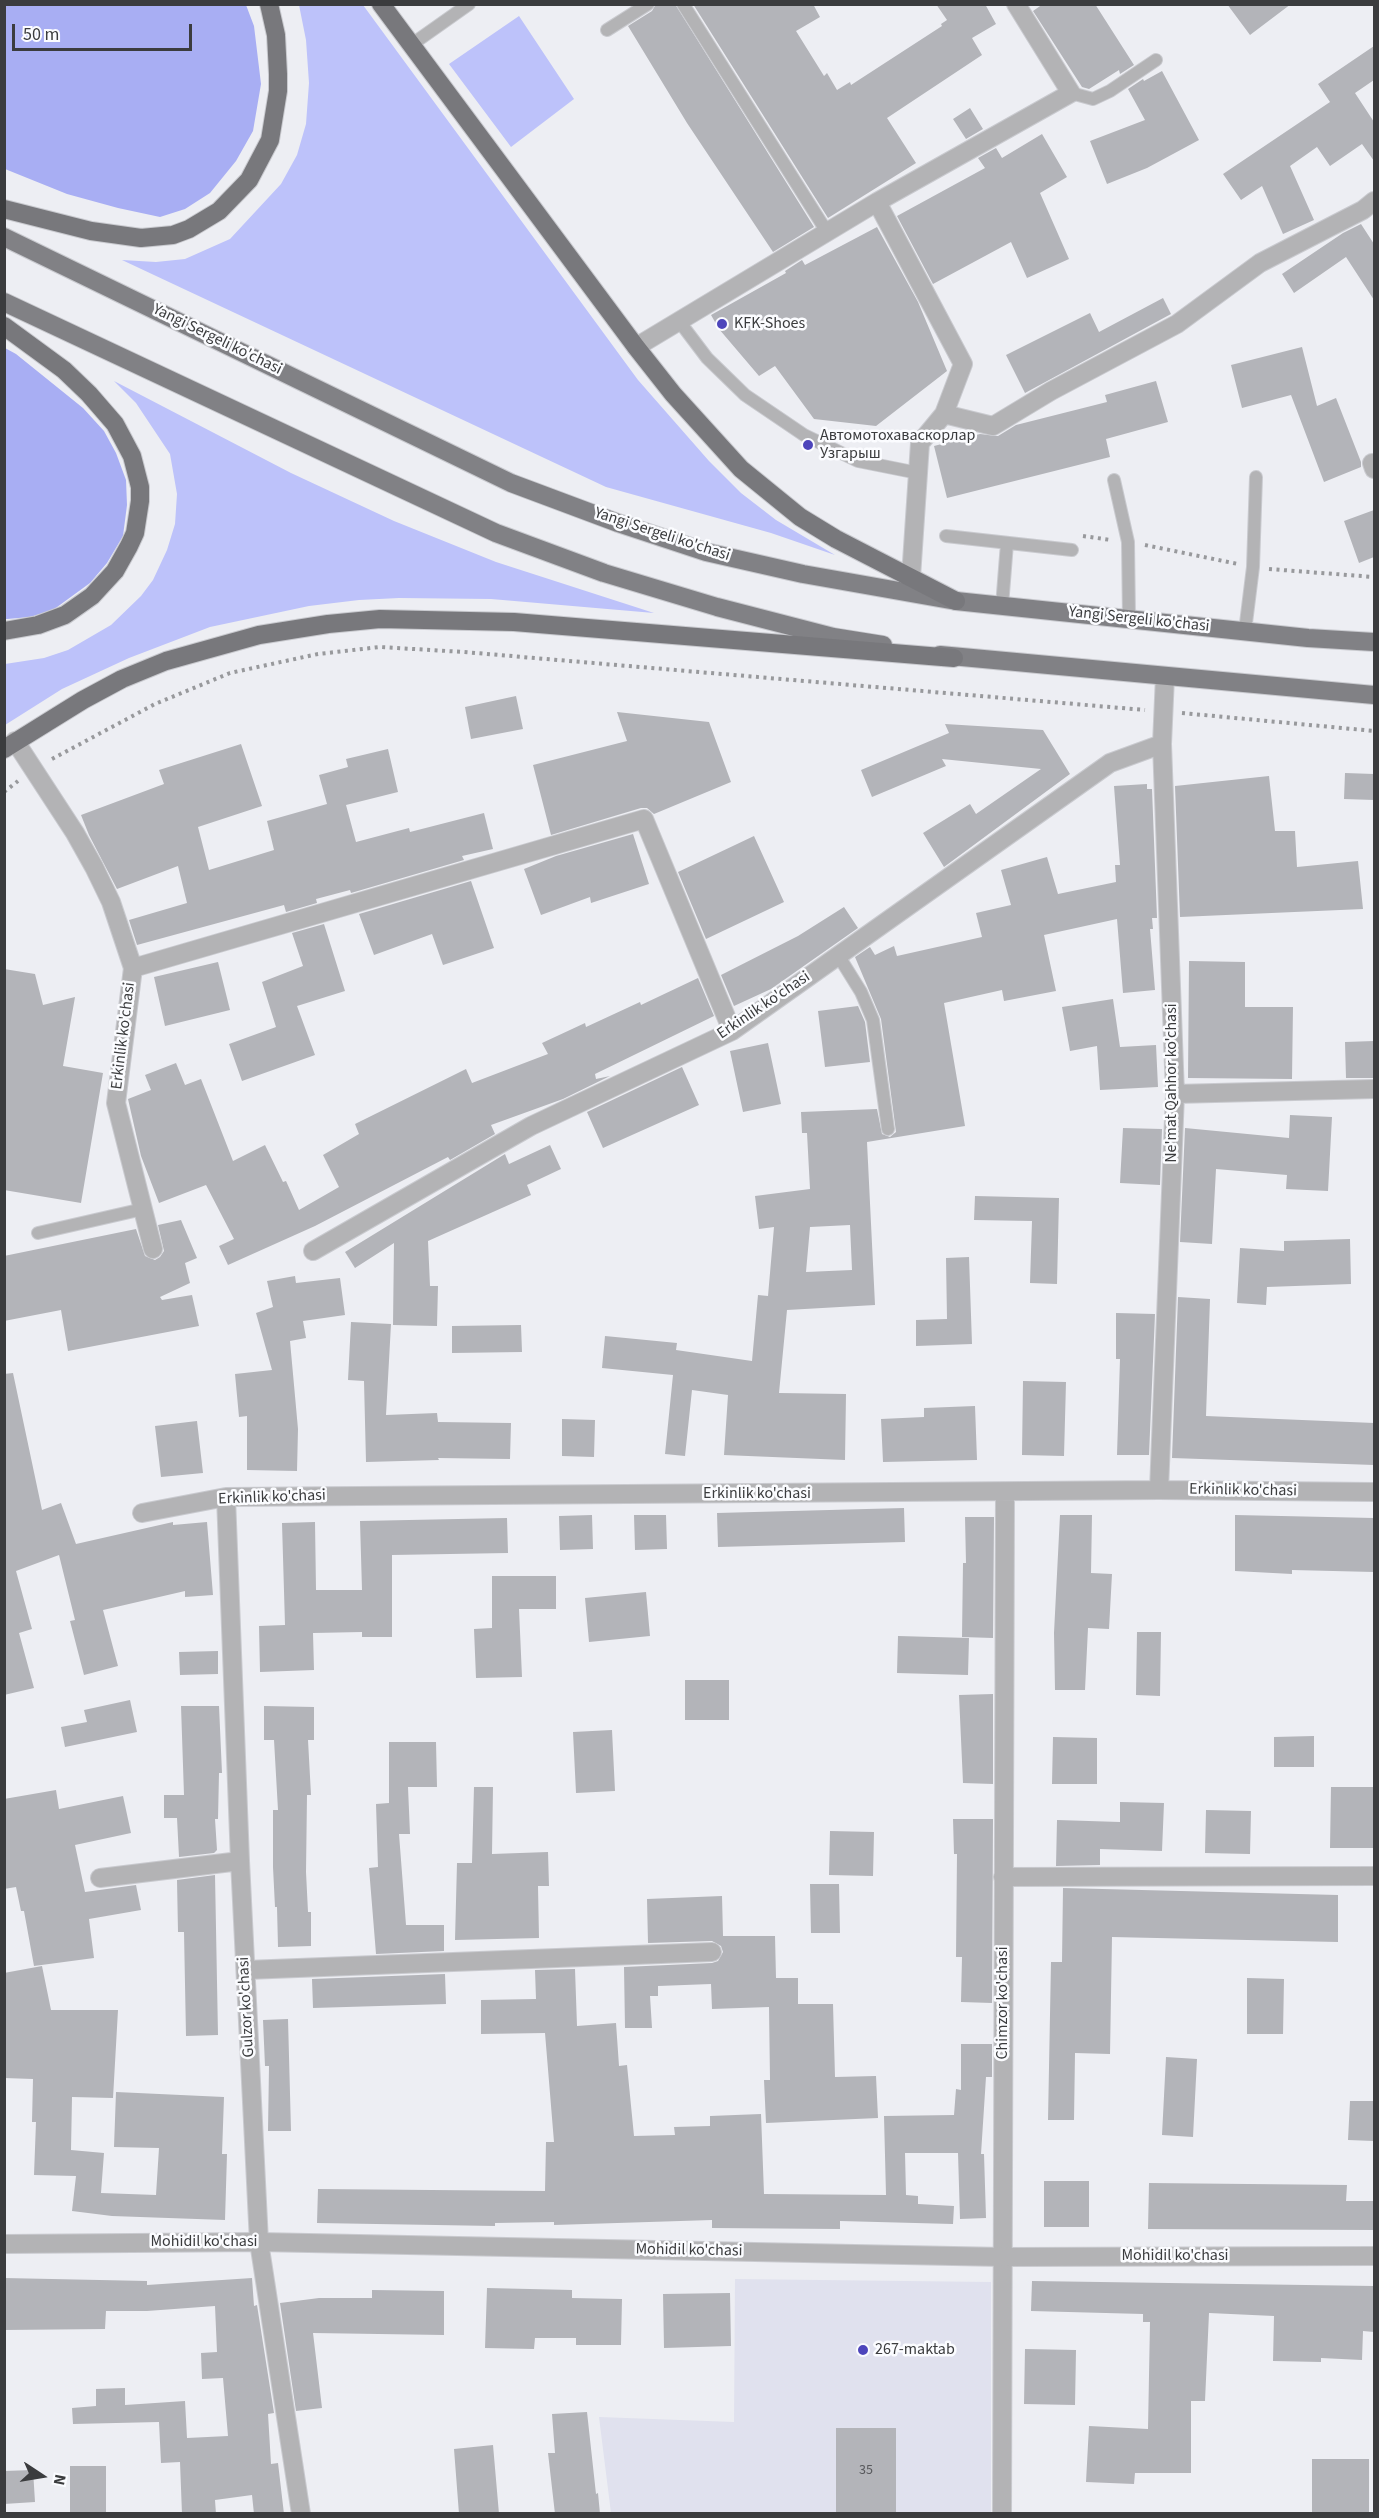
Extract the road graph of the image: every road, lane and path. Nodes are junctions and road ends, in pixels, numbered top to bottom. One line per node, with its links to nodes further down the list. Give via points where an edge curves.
1 (268, 4): 13 (highway, via 276,35 278,74 270,140 249,180 219,211 189,230 141,238 91,231)
2 (381, 4): 8 (highway)
3 (469, 4): 8 (lane)
4 (648, 4): 7 (lane)
5 (683, 4): 14 (lane)
6 (1016, 4): 10 (street)
7 (607, 30)
8 (411, 45): 19 (highway)
9 (1156, 60): 10 (lane, via 1093,99)
10 (1071, 93): 12 (street)
11 (1374, 201): 20 (street, via 1260,263 1177,324 993,426)
12 (878, 202): 14 (street); 20 (street, via 963,364)
13 (4, 209)
14 (827, 232): 17 (street)
15 (4, 237): 27 (main road, Yangi Sergeli ko'chasi, via 511,483 706,552 803,574)
16 (4, 302): 34 (main road, via 496,533 604,573 717,607 833,637)
17 (679, 321): 19 (street); 21 (lane, via 706,358 746,395 804,435 858,461)
18 (4, 326): 32 (highway, via 90,394 115,424 132,456 140,487 135,532 129,546 115,571 92,596 65,615)
19 (636, 347): 27 (highway, via 707,433 770,494)
20 (944, 414): 21 (street, via 920,442)
21 (918, 473): 27 (street)
22 (1256, 477): 31 (lane, via 1253,567)
23 (1114, 480): 30 (lane, via 1128,542)
24 (946, 536): 25 (lane)
25 (1007, 543): 26 (lane); 29 (lane)
26 (1072, 550)
27 (910, 586): 28 (highway)
28 (956, 601): 29 (main road, Yangi Sergeli ko'chasi)
29 (1002, 606): 30 (main road, Yangi Sergeli ko'chasi)
30 (1129, 619): 31 (main road, Yangi Sergeli ko'chasi)
31 (1245, 631): 33 (main road, Yangi Sergeli ko'chasi)
32 (4, 632)
33 (1374, 642)
34 (954, 658): 35 (main road); 40 (highway, via 514,622 369,620 259,635 166,661 122,679)
35 (1165, 676): 36 (main road); 37 (street, Ne'mat Qahhor ko'chasi)
36 (1374, 695)
37 (1163, 712): 38 (path); 39 (street, Ne'mat Qahhor ko'chasi); 41 (path, via 380,647 318,654 230,673 155,704)
38 (1374, 731)
39 (1162, 744): 43 (street, Erkinlik ko'chasi, via 1110,762); 47 (street, Ne'mat Qahhor ko'chasi)
40 (10, 745): 41 (street, Erkinlik ko'chasi)
41 (34, 770): 42 (path); 44 (street, Erkinlik ko'chasi, via 94,867 111,902)
42 (4, 792)
43 (838, 955): 45 (street, Erkinlik ko'chasi); 48 (lane, via 873,1020)
44 (133, 968): 45 (street, via 644,819); 49 (street, Erkinlik ko'chasi, via 116,1103)
45 (732, 1031): 52 (street, Erkinlik ko'chasi, via 531,1126)
46 (1374, 1089): 47 (street)
47 (1175, 1094): 53 (street, Ne'mat Qahhor ko'chasi)
48 (888, 1129)
49 (143, 1209): 50 (lane); 51 (street, Erkinlik ko'chasi)
50 (38, 1233)
51 (153, 1249)
52 (313, 1251)
53 (1159, 1490): 54 (street, Erkinlik ko'chasi); 55 (street, Erkinlik ko'chasi)
54 (1005, 1492): 56 (street, Erkinlik ko'chasi); 60 (street, Chimzor ko'chasi)
55 (1374, 1492)
56 (226, 1497): 57 (street, Erkinlik ko'chasi); 58 (street, Gulzor ko'chasi)
57 (142, 1513)
58 (240, 1861): 61 (street); 63 (street, Gulzor ko'chasi)
59 (1374, 1876): 60 (street)
60 (1003, 1877): 67 (street, Chimzor ko'chasi)
61 (100, 1878)
62 (712, 1952): 63 (street)
63 (246, 1971): 64 (street, Gulzor ko'chasi)
64 (259, 2242): 65 (street, Mohidil ko'chasi); 67 (street, Mohidil ko'chasi); 68 (street, Gulzor ko'chasi)
65 (4, 2244)
66 (1374, 2256): 67 (street, Mohidil ko'chasi)
67 (1003, 2257): 69 (street, Chimzor ko'chasi)
68 (301, 2514)
69 (1002, 2514)

